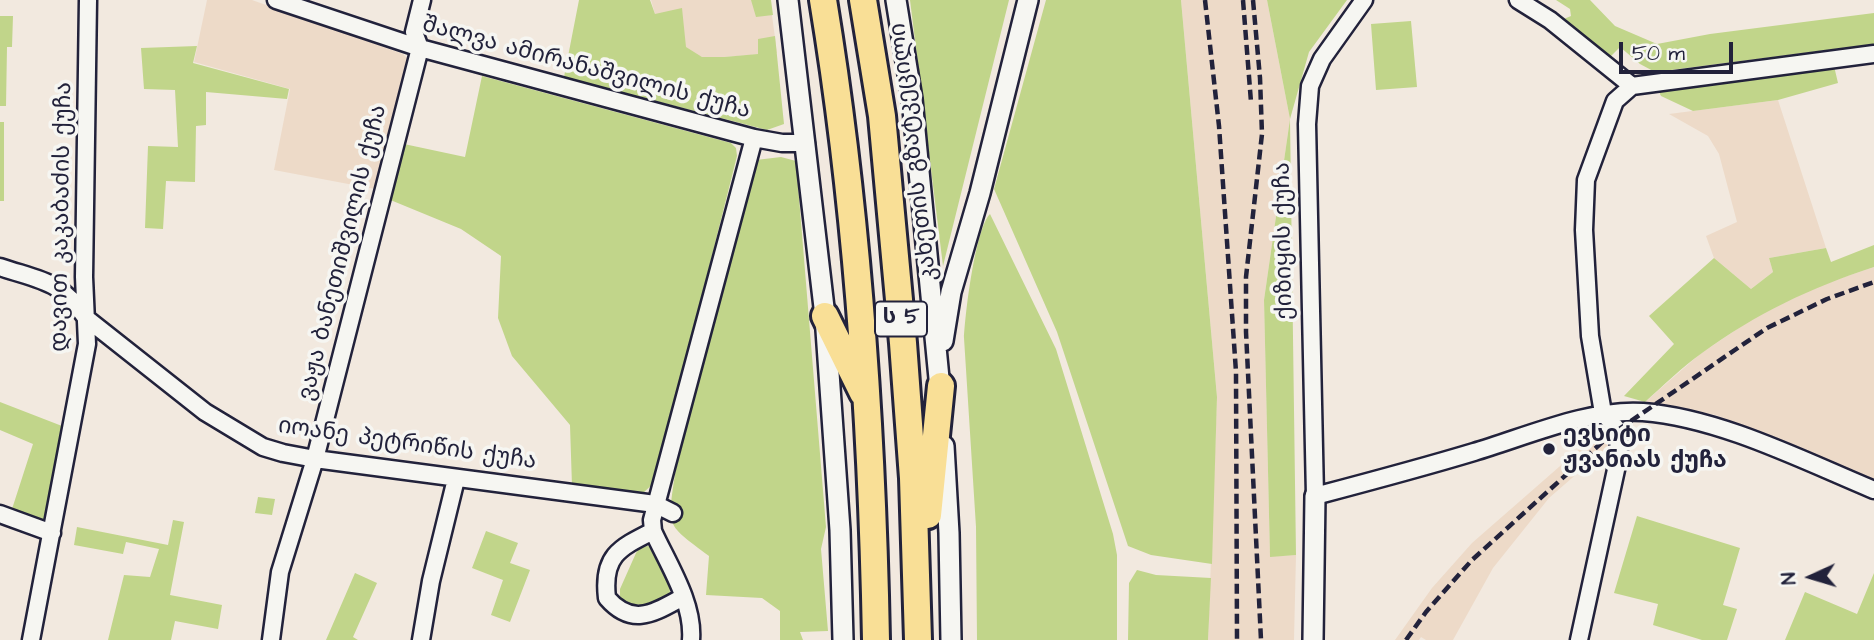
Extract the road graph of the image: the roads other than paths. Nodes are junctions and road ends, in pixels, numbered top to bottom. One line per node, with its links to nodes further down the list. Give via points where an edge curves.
1 (88, 0): 18 (street, დავით კაკაბაძის ქუჩა)
2 (276, 0): 11 (street, შალვა ამირანაშვილის ქუჩა)
3 (422, 0): 11 (street, ვაჟა ბანეთიშვილის ქუჩა, via 414,32)
4 (788, 0): 15 (street)
5 (823, 0): 20 (highway, ს 5, via 850,201)
6 (863, 0): 32 (highway, კახეთის გზატკეცილი / ს 5, via 881,116 903,343)
7 (896, 0): 19 (street, კახეთის გზატკეცილი, via 912,99)
8 (1028, 0): 19 (street, via 951,292)
9 (1364, 0): 25 (street, ქიზიყის ქუჩა, via 1322,59 1310,86)
10 (1518, 0): 13 (street)
11 (420, 48): 14 (street, შალვა ამირანაშვილის ქუჩა); 22 (street, ვაჟა ბანეთიშვილის ქუჩა)
12 (1874, 54): 13 (street)
13 (1632, 86): 21 (street, via 1615,101 1586,180 1590,335)
14 (754, 138): 15 (street, შალვა ამირანაშვილის ქუჩა); 26 (street)
15 (806, 144): 17 (street)
16 (0, 267): 18 (street, იოანე პეტრიწის ქუჩა, via 58,286)
17 (825, 316): 20 (highway); 37 (street)
18 (86, 318): 22 (street, იოანე პეტრიწის ქუჩა, via 205,412 262,447); 30 (street, დავით კაკაბაძის ქუჩა, via 87,344)
19 (940, 378): 32 (highway); 39 (street, კახეთის გზატკეცილი)
20 (868, 405): 38 (highway, ს 5)
21 (1603, 413): 24 (street, via 1643,412 1691,420 1774,448); 25 (street); 41 (street, via 1618,430 1619,456)
22 (315, 459): 23 (street, იოანე პეტრიწის ქუჩა); 34 (street, ვაჟა ბანეთიშვილის ქუჩა, via 280,572)
23 (456, 479): 26 (street, იოანე პეტრიწის ქუჩა); 35 (street)
24 (1874, 490)
25 (1315, 496): 40 (street, ქიზიყის ქუჩა)
26 (655, 505): 27 (street, იოანე პეტრიწის ქუჩა); 29 (street)
27 (673, 513)
28 (0, 514): 30 (street)
29 (653, 531): 31 (street); 31 (street, via 613,556 607,569 607,598 624,613 639,616)
30 (52, 533): 33 (street, დავით კაკაბაძის ქუჩა)
31 (683, 597): 36 (street)
32 (918, 629)
33 (31, 640)
34 (271, 640)
35 (421, 640)
36 (691, 640)
37 (843, 640)
38 (876, 640)
39 (951, 640)
40 (1313, 640)
41 (1579, 640)

